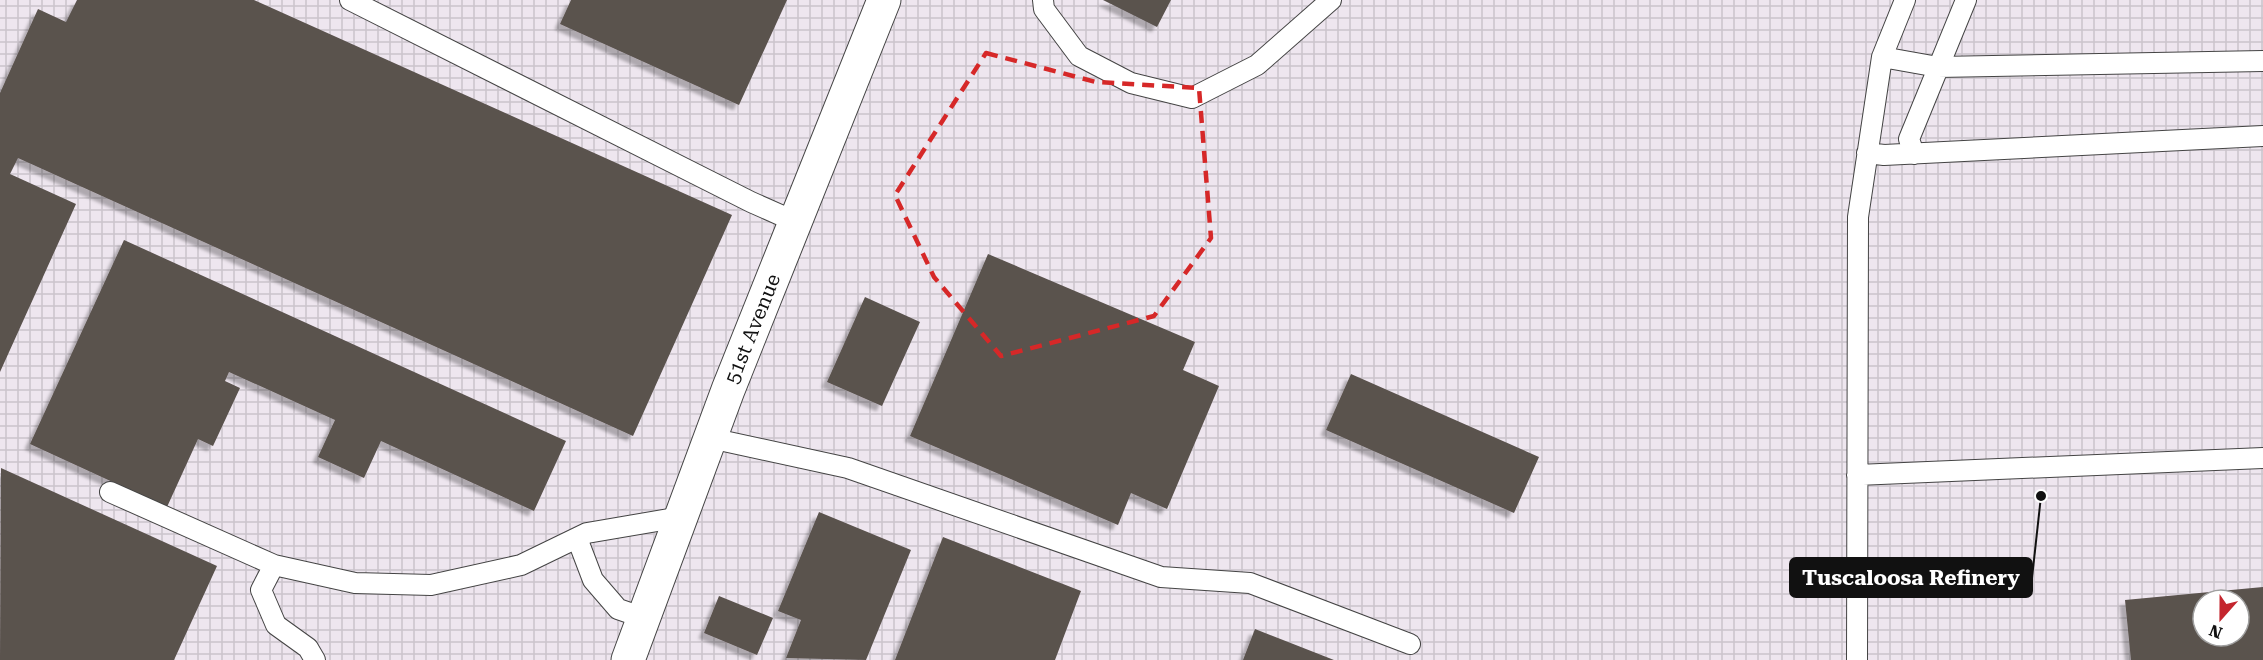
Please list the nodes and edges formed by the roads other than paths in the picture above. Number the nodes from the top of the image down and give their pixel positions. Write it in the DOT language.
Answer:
graph roads {
  1 [pos="350,0"];
  2 [pos="884,0"];
  3 [pos="1043,0"];
  4 [pos="1331,0"];
  5 [pos="1905,0"];
  6 [pos="1966,0"];
  7 [pos="1882,57"];
  8 [pos="2263,61"];
  9 [pos="1938,68"];
  10 [pos="2263,136"];
  11 [pos="1867,153"];
  12 [pos="1914,154"];
  13 [pos="796,222"];
  14 [pos="710,438"];
  15 [pos="2263,459"];
  16 [pos="1857,475"];
  17 [pos="110,492"];
  18 [pos="681,517"];
  19 [pos="577,538"];
  20 [pos="274,565"];
  21 [pos="644,618"];
  22 [pos="1410,644"];
  23 [pos="315,660"];
  24 [pos="628,660"];
  25 [pos="1857,660"];
  1 -- 13 [label="lane"];
  2 -- 13 [label="street, 51st Avenue"];
  3 -- 4 [label="lane"];
  5 -- 7 [label="lane"];
  6 -- 9 [label="lane"];
  7 -- 9 [label="lane"];
  7 -- 11 [label="lane"];
  8 -- 9 [label="lane"];
  9 -- 12 [label="lane"];
  10 -- 12 [label="lane"];
  11 -- 12 [label="lane"];
  11 -- 16 [label="lane"];
  13 -- 14 [label="street, 51st Avenue"];
  14 -- 18 [label="street, 51st Avenue"];
  14 -- 22 [label="lane"];
  15 -- 16 [label="lane"];
  16 -- 25 [label="lane"];
  17 -- 20 [label="lane"];
  18 -- 19 [label="lane"];
  18 -- 21 [label="street, 51st Avenue"];
  19 -- 20 [label="lane"];
  19 -- 21 [label="lane"];
  20 -- 23 [label="lane"];
  21 -- 24 [label="street, 51st Avenue"];
}
